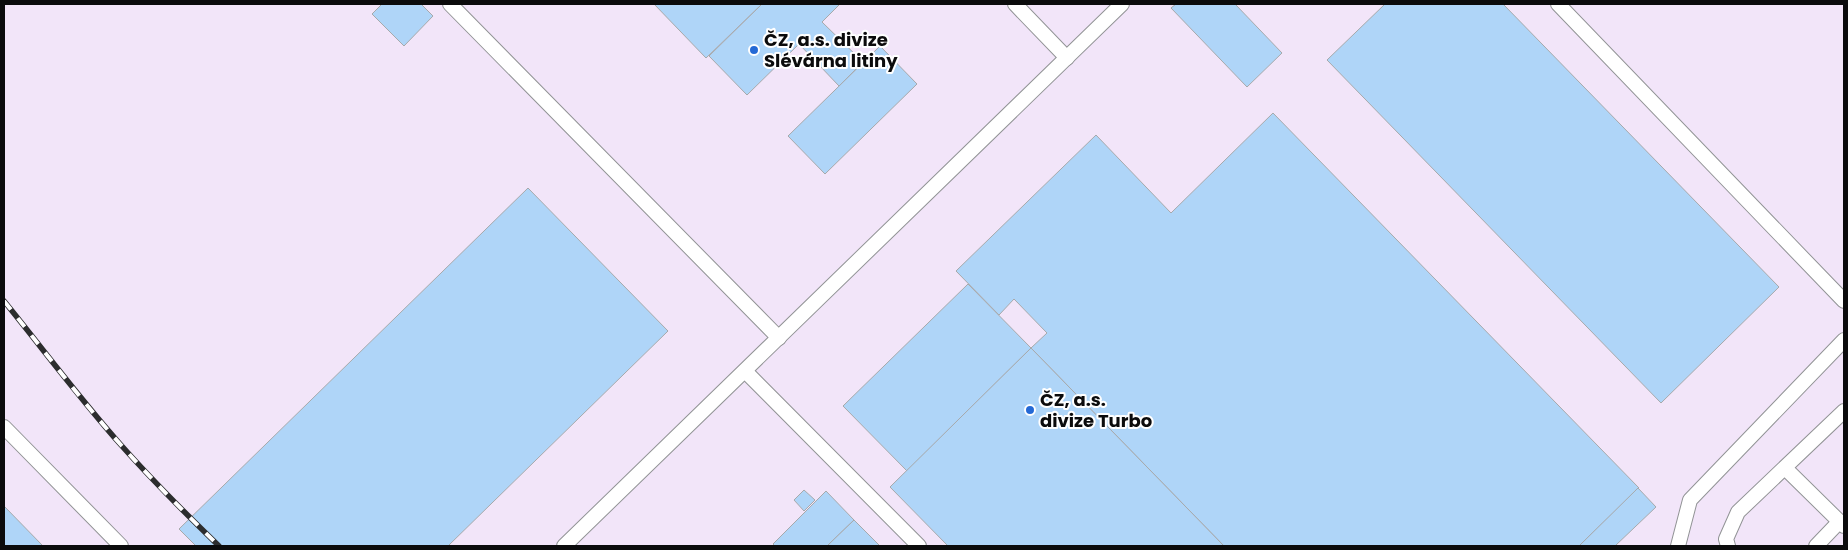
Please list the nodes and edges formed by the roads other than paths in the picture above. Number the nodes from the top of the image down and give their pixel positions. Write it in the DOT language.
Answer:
graph roads {
  1 [pos="450,4"];
  2 [pos="1015,4"];
  3 [pos="1122,4"];
  4 [pos="1558,4"];
  5 [pos="1067,58"];
  6 [pos="1844,301"];
  7 [pos="779,338"];
  8 [pos="1844,340"];
  9 [pos="745,371"];
  10 [pos="1844,411"];
  11 [pos="4,428"];
  12 [pos="1784,468"];
  13 [pos="1842,524"];
  14 [pos="121,546"];
  15 [pos="564,546"];
  16 [pos="919,546"];
  17 [pos="1678,546"];
  18 [pos="1728,546"];
  19 [pos="1816,546"];
  1 -- 7 [label="lane"];
  2 -- 5 [label="lane"];
  3 -- 5 [label="lane"];
  4 -- 6 [label="lane"];
  5 -- 7 [label="lane"];
  7 -- 9 [label="lane"];
  8 -- 17 [label="lane"];
  9 -- 15 [label="lane"];
  9 -- 16 [label="lane"];
  10 -- 12 [label="lane"];
  11 -- 14 [label="lane"];
  12 -- 13 [label="lane"];
  12 -- 18 [label="lane"];
  13 -- 19 [label="lane"];
}
